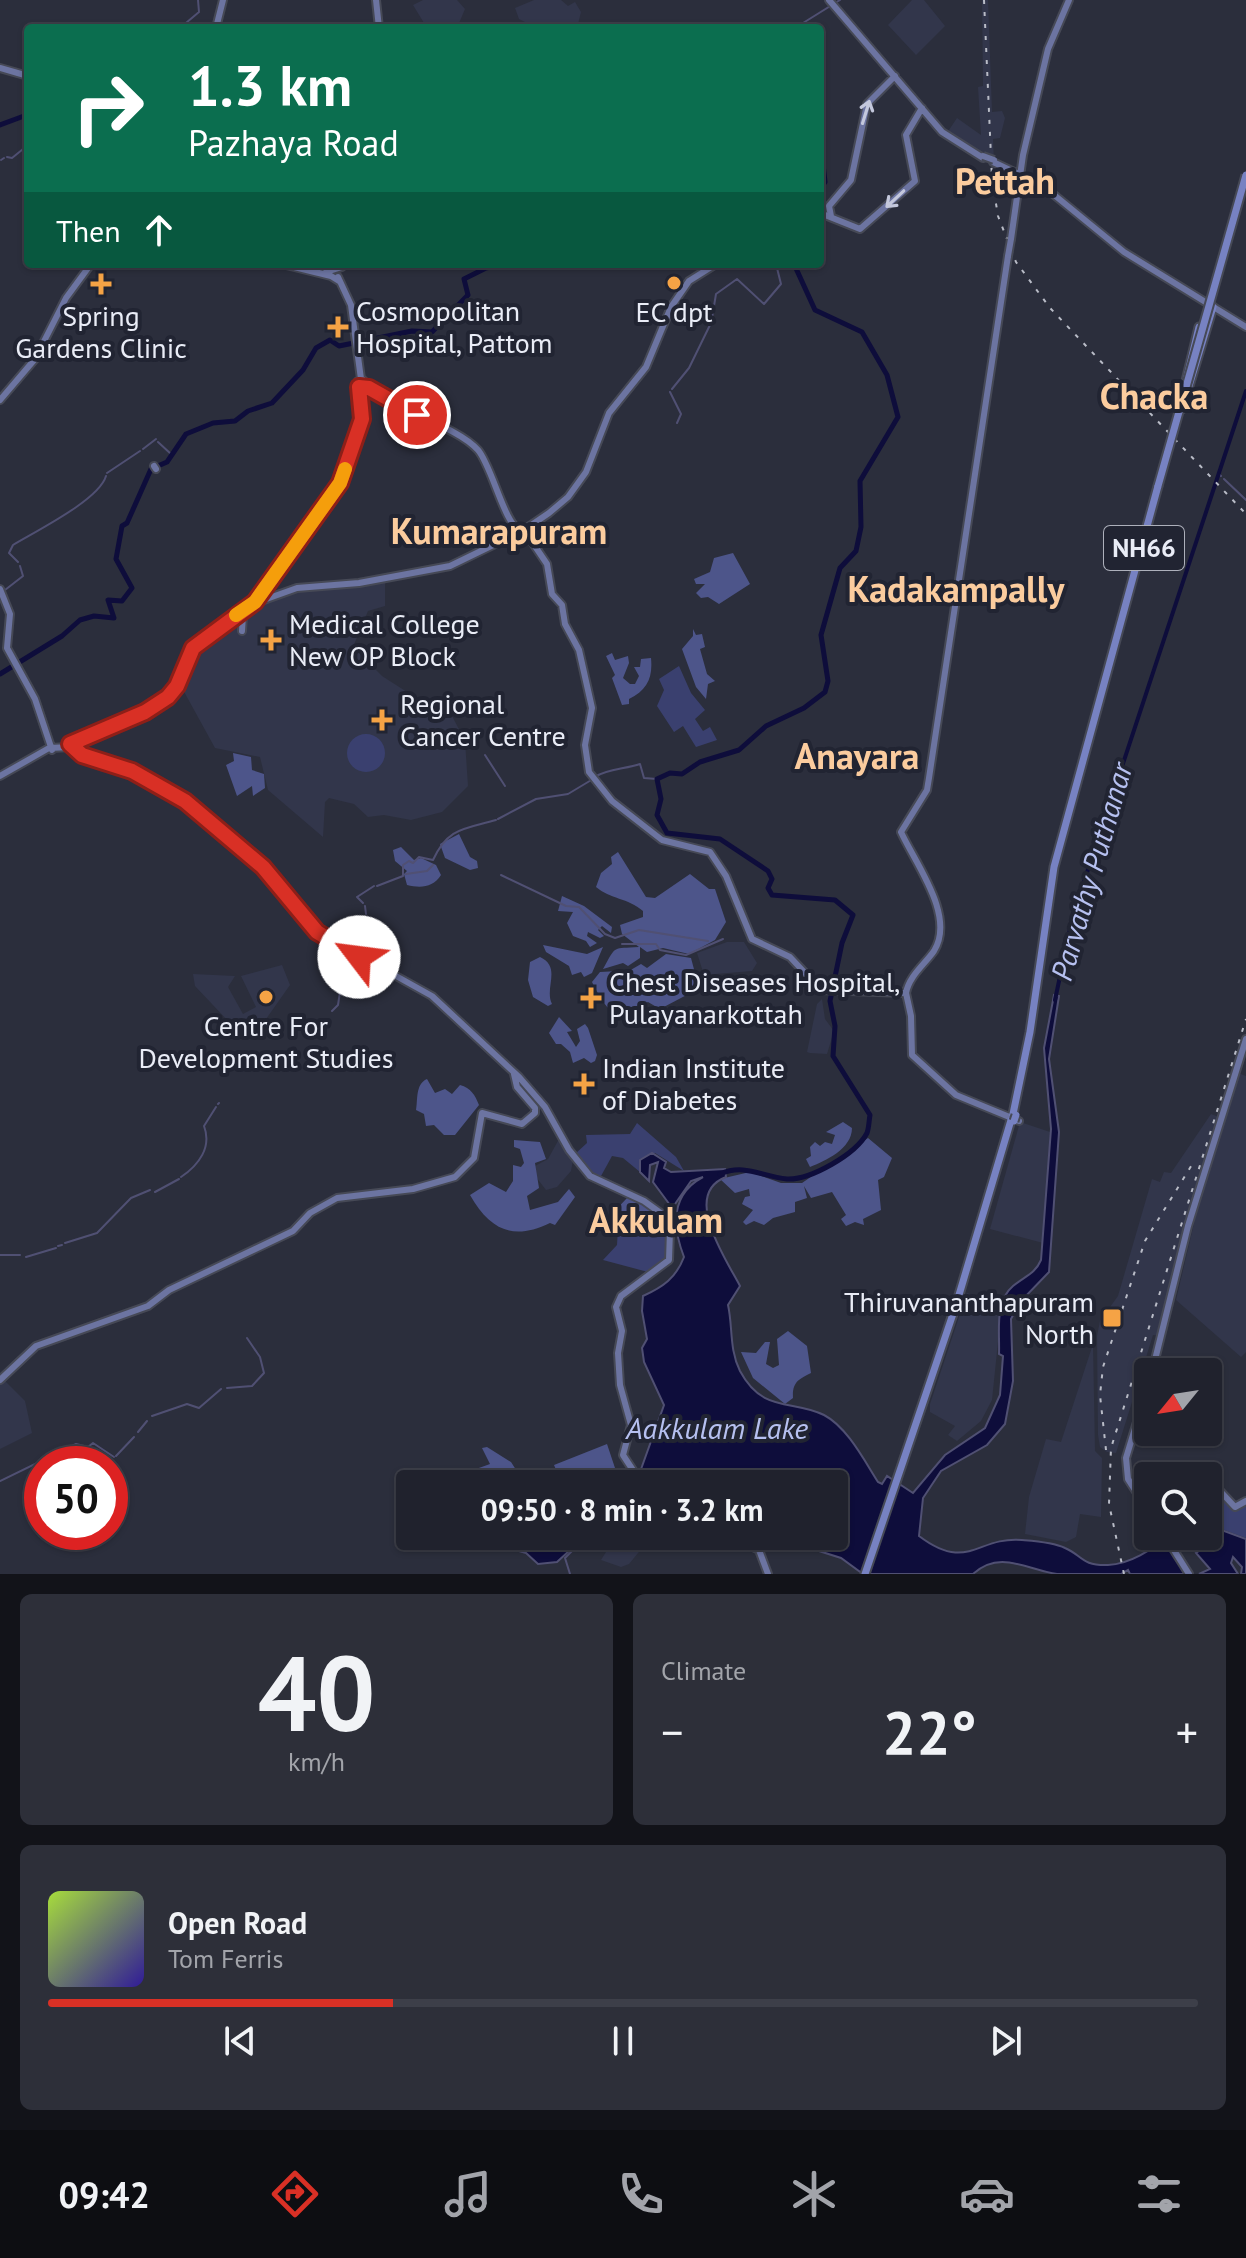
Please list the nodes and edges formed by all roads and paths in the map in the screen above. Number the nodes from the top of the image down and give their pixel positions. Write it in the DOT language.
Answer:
graph roads {
  1 [pos="224,0"];
  2 [pos="376,0"];
  3 [pos="1069,0"];
  4 [pos="832,2"];
  5 [pos="218,24"];
  6 [pos="379,24"];
  7 [pos="0,68"];
  8 [pos="24,75"];
  9 [pos="895,76"];
  10 [pos="922,108"];
  11 [pos="1019,173"];
  12 [pos="1246,175"];
  13 [pos="1246,184"];
  14 [pos="829,206"];
  15 [pos="824,209"];
  16 [pos="824,213"];
  17 [pos="831,216"];
  18 [pos="86,268"];
  19 [pos="297,268"];
  20 [pos="300,268"];
  21 [pos="336,268"];
  22 [pos="342,268"];
  23 [pos="710,268"];
  24 [pos="309,271"];
  25 [pos="326,272"];
  26 [pos="339,280"];
  27 [pos="1211,304"];
  28 [pos="1243,324"];
  29 [pos="1203,326"];
  30 [pos="356,345"];
  31 [pos="1185,385"];
  32 [pos="364,388"];
  33 [pos="0,398"];
  34 [pos="1182,409"];
  35 [pos="1159,486"];
  36 [pos="513,526"];
  37 [pos="524,530"];
  38 [pos="507,538"];
  39 [pos="0,589"];
  40 [pos="257,602"];
  41 [pos="241,614"];
  42 [pos="232,621"];
  43 [pos="70,747"];
  44 [pos="51,748"];
  45 [pos="0,777"];
  46 [pos="906,993"];
  47 [pos="1246,1039"];
  48 [pos="514,1071"];
  49 [pos="1015,1118"];
  50 [pos="964,1283"];
  51 [pos="1155,1358"];
  52 [pos="0,1380"];
  53 [pos="1134,1432"];
  54 [pos="633,1470"];
  55 [pos="901,1475"];
  56 [pos="1134,1488"];
  57 [pos="1222,1493"];
  58 [pos="1246,1501"];
  59 [pos="759,1550"];
  60 [pos="1174,1550"];
  61 [pos="768,1574"];
  62 [pos="867,1574"];
  63 [pos="1189,1574"];
  1 -- 5 [label="main road"];
  2 -- 6 [label="main road"];
  3 -- 11 [label="main road"];
  4 -- 9 [label="main road"];
  4 -- 10 [label="main road"];
  7 -- 8 [label="main road"];
  9 -- 10 [label="main road"];
  14 -- 9 [label="main road, one-way"];
  10 -- 11 [label="main road, bridge"];
  10 -- 17 [label="main road, one-way"];
  11 -- 27 [label="main road"];
  11 -- 46 [label="main road, bridge"];
  12 -- 27 [label="highway, NH66, bridge"];
  13 -- 27 [label="highway, NH66, bridge"];
  14 -- 15 [label="main road"];
  14 -- 17 [label="main road"];
  16 -- 17 [label="main road"];
  18 -- 33 [label="main road"];
  19 -- 24 [label="main road"];
  20 -- 24 [label="main road"];
  21 -- 25 [label="main road"];
  22 -- 26 [label="main road"];
  23 -- 37 [label="main road"];
  24 -- 25 [label="main road"];
  24 -- 26 [label="main road"];
  25 -- 26 [label="main road"];
  26 -- 30 [label="main road"];
  27 -- 28 [label="main road"];
  27 -- 29 [label="highway"];
  27 -- 31 [label="highway, NH66, bridge"];
  27 -- 34 [label="highway, NH66, bridge"];
  29 -- 31 [label="highway, bridge"];
  29 -- 34 [label="highway, bridge"];
  30 -- 32 [label="main road"];
  30 -- 32 [label="main road"];
  31 -- 35 [label="highway, NH66, bridge"];
  32 -- 36 [label="main road"];
  32 -- 40 [label="main road"];
  34 -- 35 [label="highway, NH66, bridge"];
  35 -- 49 [label="highway, NH66"];
  36 -- 37 [label="main road"];
  36 -- 38 [label="main road"];
  37 -- 38 [label="main road"];
  37 -- 46 [label="main road"];
  38 -- 40 [label="main road"];
  39 -- 44 [label="main road"];
  40 -- 41 [label="main road"];
  41 -- 42 [label="main road"];
  41 -- 42 [label="main road"];
  41 -- 43 [label="main road"];
  42 -- 43 [label="main road"];
  43 -- 44 [label="main road"];
  43 -- 48 [label="main road"];
  44 -- 45 [label="main road"];
  46 -- 49 [label="main road"];
  47 -- 51 [label="main road"];
  48 -- 52 [label="main road"];
  48 -- 54 [label="main road"];
  49 -- 50 [label="highway, NH66"];
  50 -- 55 [label="highway, NH66"];
  50 -- 55 [label="highway, NH66"];
  53 -- 56 [label="main road"];
  55 -- 62 [label="highway, NH66"];
  57 -- 58 [label="main road"];
  59 -- 61 [label="main road"];
  60 -- 63 [label="main road"];
}
